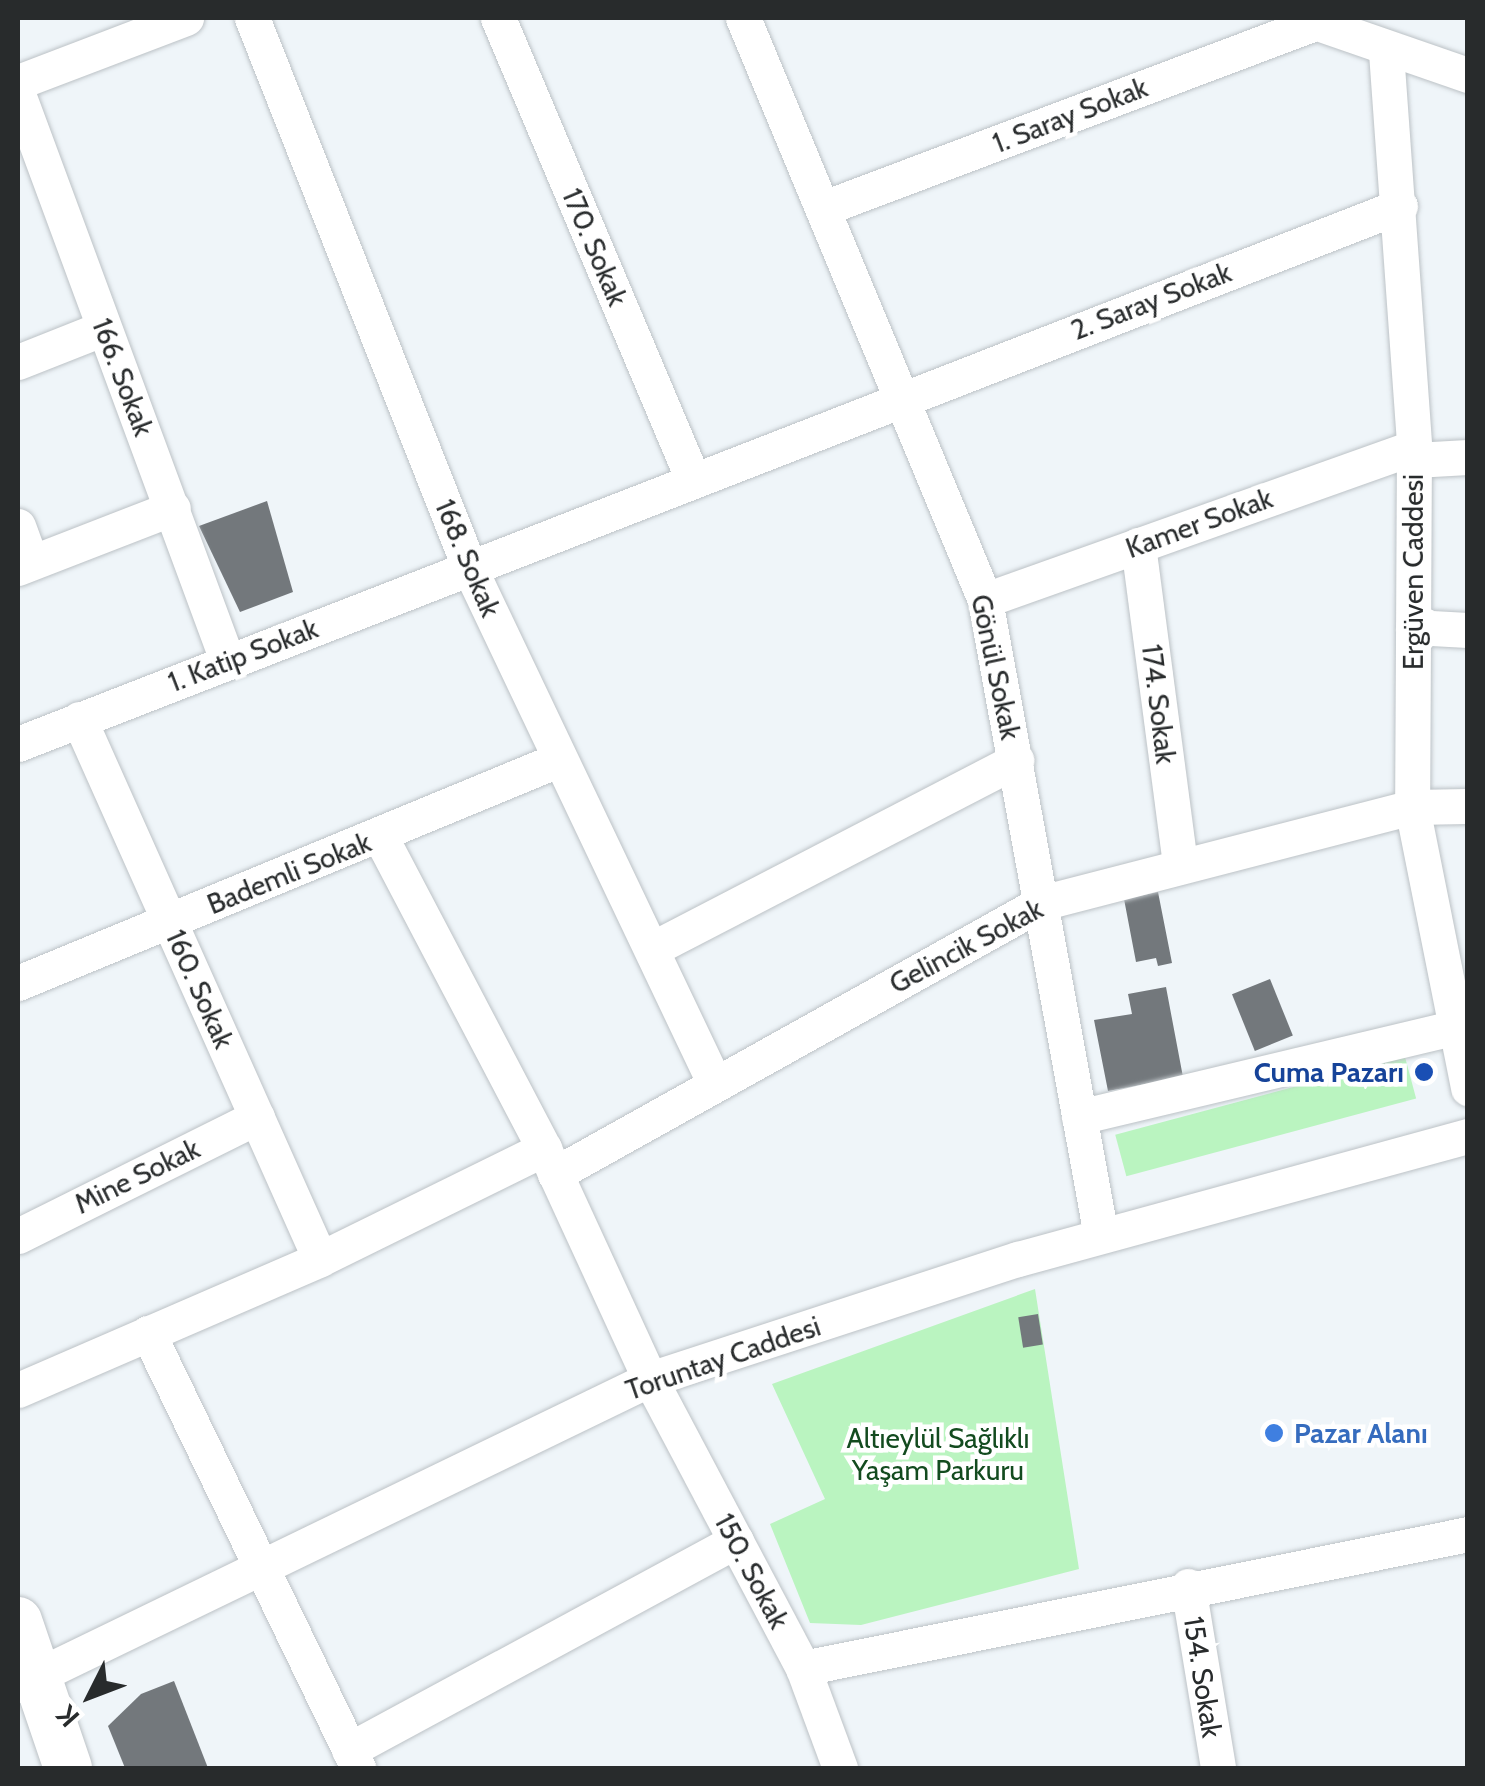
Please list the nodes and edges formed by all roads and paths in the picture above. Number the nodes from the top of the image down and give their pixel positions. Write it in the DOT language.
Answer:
graph roads {
  1 [pos="186,18"];
  2 [pos="252,18"];
  3 [pos="498,18"];
  4 [pos="743,18"];
  5 [pos="1309,20"];
  6 [pos="1386,52"];
  7 [pos="1468,75"];
  8 [pos="18,82"];
  9 [pos="18,94"];
  10 [pos="1400,206"];
  11 [pos="824,208"];
  12 [pos="104,328"];
  13 [pos="18,362"];
  14 [pos="902,396"];
  15 [pos="1414,453"];
  16 [pos="1468,457"];
  17 [pos="691,476"];
  18 [pos="173,508"];
  19 [pos="18,526"];
  20 [pos="1138,545"];
  21 [pos="24,565"];
  22 [pos="470,569"];
  23 [pos="985,600"];
  24 [pos="1413,627"];
  25 [pos="1468,630"];
  26 [pos="227,660"];
  27 [pos="79,719"];
  28 [pos="18,744"];
  29 [pos="560,760"];
  30 [pos="1016,760"];
  31 [pos="1468,806"];
  32 [pos="1412,808"];
  33 [pos="380,836"];
  34 [pos="1180,863"];
  35 [pos="1040,903"];
  36 [pos="170,922"];
  37 [pos="656,947"];
  38 [pos="18,983"];
  39 [pos="1456,1027"];
  40 [pos="715,1084"];
  41 [pos="1468,1088"];
  42 [pos="257,1117"];
  43 [pos="1079,1117"];
  44 [pos="1468,1136"];
  45 [pos="550,1161"];
  46 [pos="18,1236"];
  47 [pos="1101,1236"];
  48 [pos="320,1259"];
  49 [pos="148,1333"];
  50 [pos="650,1379"];
  51 [pos="18,1390"];
  52 [pos="1468,1534"];
  53 [pos="736,1541"];
  54 [pos="256,1568"];
  55 [pos="1188,1586"];
  56 [pos="18,1621"];
  57 [pos="804,1668"];
  58 [pos="28,1681"];
  59 [pos="353,1759"];
  60 [pos="68,1768"];
  61 [pos="840,1768"];
  62 [pos="1218,1768"];
  1 -- 8 [label="street"];
  2 -- 22 [label="street, 168. Sokak"];
  3 -- 17 [label="street, 170. Sokak"];
  4 -- 11 [label="street, Gönül Sokak"];
  5 -- 6 [label="street"];
  5 -- 11 [label="street, 1. Saray Sokak"];
  6 -- 7 [label="street"];
  6 -- 10 [label="street, Ergüven Caddesi"];
  9 -- 12 [label="street, 166. Sokak"];
  10 -- 14 [label="street, 2. Saray Sokak"];
  10 -- 15 [label="street, Ergüven Caddesi"];
  11 -- 14 [label="street, Gönül Sokak"];
  12 -- 13 [label="street"];
  12 -- 18 [label="street, 166. Sokak"];
  14 -- 17 [label="street, 2. Saray Sokak"];
  14 -- 23 [label="street, Gönül Sokak"];
  15 -- 16 [label="street, Kamer Sokak"];
  15 -- 20 [label="street, Kamer Sokak"];
  15 -- 24 [label="street, Ergüven Caddesi"];
  17 -- 22 [label="street, 1. Katip Sokak"];
  18 -- 21 [label="street"];
  18 -- 26 [label="street, 166. Sokak"];
  19 -- 21 [label="street"];
  20 -- 23 [label="street, Kamer Sokak"];
  20 -- 34 [label="street, 174. Sokak"];
  22 -- 26 [label="street, 1. Katip Sokak"];
  22 -- 29 [label="street, 168. Sokak"];
  23 -- 30 [label="street, Gönül Sokak"];
  24 -- 25 [label="street"];
  24 -- 32 [label="street, Ergüven Caddesi"];
  26 -- 27 [label="street, 1. Katip Sokak"];
  27 -- 28 [label="street, 1. Katip Sokak"];
  27 -- 36 [label="street, 160. Sokak"];
  29 -- 33 [label="street, Bademli Sokak"];
  29 -- 37 [label="street, 168. Sokak"];
  30 -- 35 [label="street, Gönül Sokak"];
  30 -- 37 [label="street"];
  31 -- 32 [label="street, Gelincik Sokak"];
  32 -- 34 [label="street, Gelincik Sokak"];
  32 -- 39 [label="street, Ergüven Caddesi"];
  33 -- 36 [label="street, Bademli Sokak"];
  33 -- 45 [label="street, 150. Sokak"];
  34 -- 35 [label="street, Gelincik Sokak"];
  35 -- 40 [label="street, Gelincik Sokak"];
  35 -- 43 [label="street, Gönül Sokak"];
  36 -- 38 [label="street, Bademli Sokak"];
  36 -- 42 [label="street, 160. Sokak"];
  37 -- 40 [label="street, 168. Sokak"];
  39 -- 41 [label="street, Ergüven Caddesi"];
  39 -- 43 [label="street"];
  40 -- 45 [label="street, Gelincik Sokak"];
  42 -- 46 [label="street, Mine Sokak"];
  42 -- 48 [label="street, 160. Sokak"];
  43 -- 47 [label="street, Gönül Sokak"];
  44 -- 47 [label="street, Toruntay Caddesi"];
  45 -- 48 [label="street, Gelincik Sokak"];
  45 -- 50 [label="street, 150. Sokak"];
  47 -- 50 [label="street, Toruntay Caddesi"];
  48 -- 49 [label="street, Gelincik Sokak"];
  49 -- 51 [label="street, Gelincik Sokak"];
  49 -- 54 [label="street"];
  50 -- 53 [label="street, 150. Sokak"];
  50 -- 54 [label="street, Toruntay Caddesi"];
  52 -- 55 [label="street"];
  53 -- 57 [label="street, 150. Sokak"];
  53 -- 59 [label="street"];
  54 -- 58 [label="street, Toruntay Caddesi"];
  54 -- 59 [label="street"];
  55 -- 57 [label="street"];
  55 -- 62 [label="street, 154. Sokak"];
  56 -- 58 [label="main road"];
  57 -- 61 [label="street, 150. Sokak"];
  58 -- 60 [label="main road"];
}
